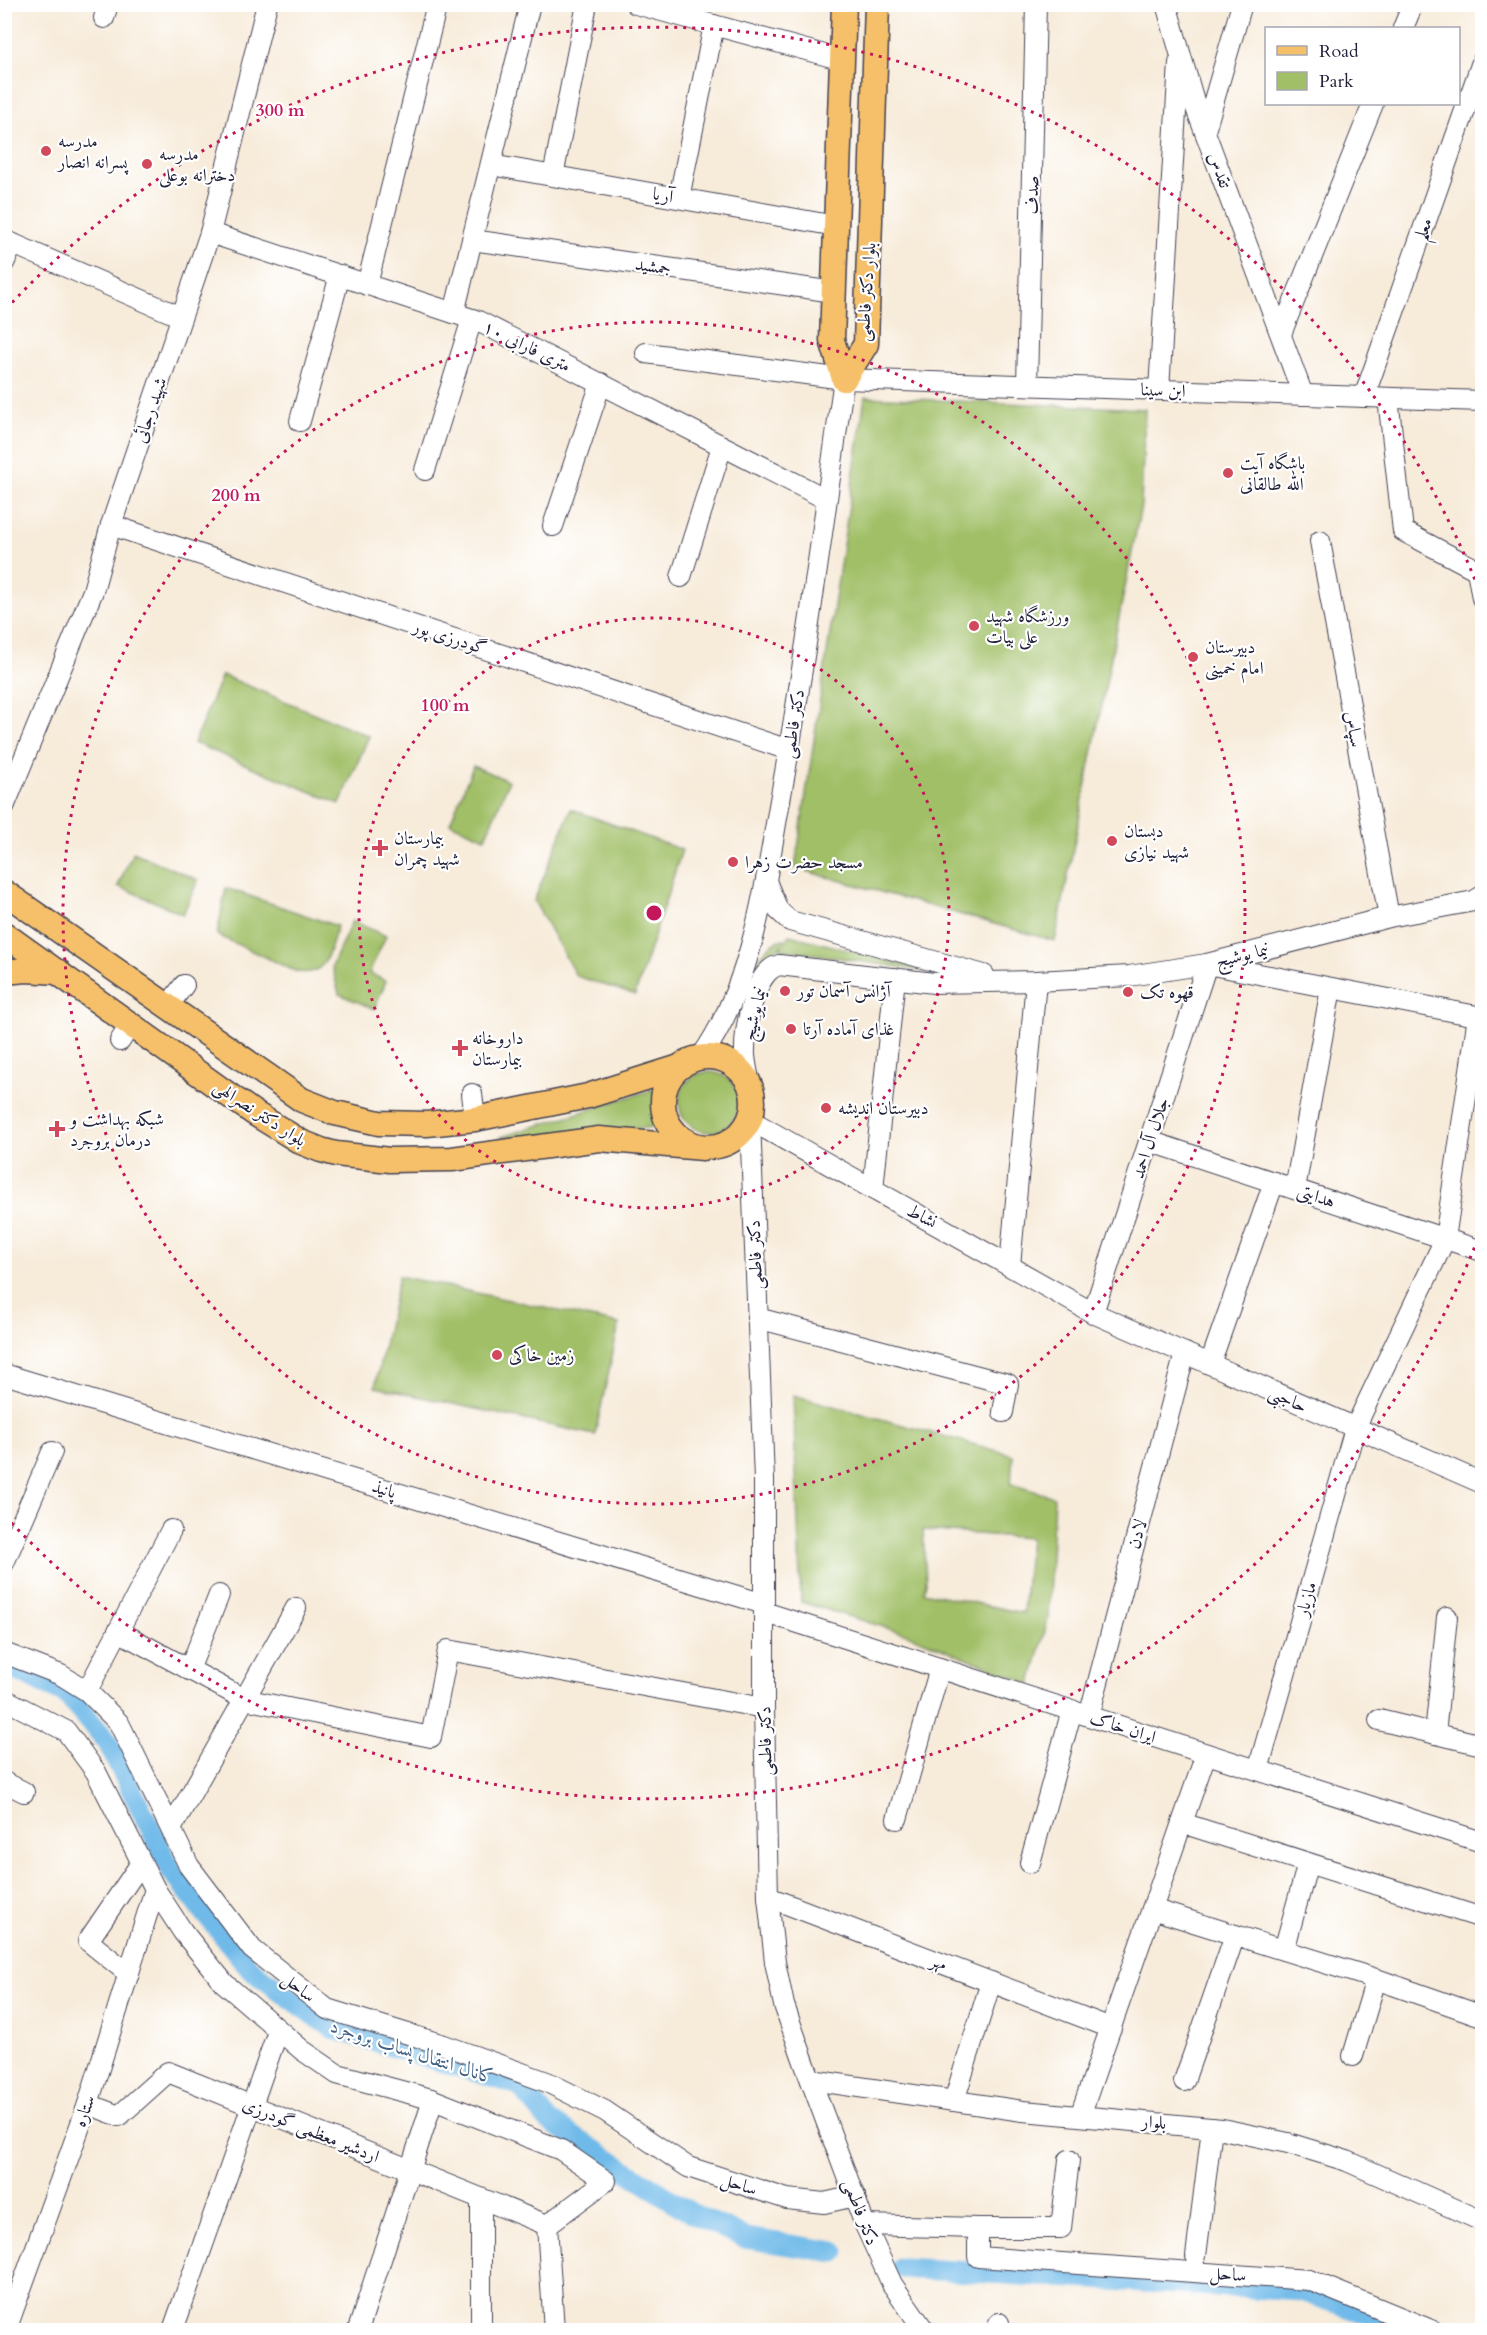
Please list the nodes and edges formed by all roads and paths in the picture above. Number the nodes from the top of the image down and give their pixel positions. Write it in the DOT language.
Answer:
graph roads {
  1 [pos="267,4"];
  2 [pos="437,4"];
  3 [pos="530,4"];
  4 [pos="587,4"];
  5 [pos="636,4"];
  6 [pos="844,4"];
  7 [pos="877,4"];
  8 [pos="1036,4"];
  9 [pos="1166,4"];
  10 [pos="1242,4"];
  11 [pos="1413,4"];
  12 [pos="714,25"];
  13 [pos="1403,27"];
  14 [pos="1180,48"];
  15 [pos="843,60"];
  16 [pos="1482,62"];
  17 [pos="1373,105"];
  18 [pos="1205,131"];
  19 [pos="491,165"];
  20 [pos="553,176"];
  21 [pos="679,198"];
  22 [pos="836,226"];
  23 [pos="210,232"];
  24 [pos="472,240"];
  25 [pos="9,242"];
  26 [pos="4,263"];
  27 [pos="340,275"];
  28 [pos="368,285"];
  29 [pos="834,292"];
  30 [pos="463,316"];
  31 [pos="181,317"];
  32 [pos="1281,334"];
  33 [pos="646,354"];
  34 [pos="844,379"];
  35 [pos="601,383"];
  36 [pos="1027,385"];
  37 [pos="1159,390"];
  38 [pos="1303,395"];
  39 [pos="1364,397"];
  40 [pos="1388,398"];
  41 [pos="1482,401"];
  42 [pos="300,421"];
  43 [pos="722,446"];
  44 [pos="426,470"];
  45 [pos="826,499"];
  46 [pos="111,525"];
  47 [pos="553,526"];
  48 [pos="1320,541"];
  49 [pos="681,577"];
  50 [pos="1482,598"];
  51 [pos="789,750"];
  52 [pos="4,807"];
  53 [pos="766,881"];
  54 [pos="4,892"];
  55 [pos="1480,900"];
  56 [pos="1389,916"];
  57 [pos="4,934"];
  58 [pos="1207,964"];
  59 [pos="4,972"];
  60 [pos="59,972"];
  61 [pos="895,978"];
  62 [pos="1036,981"];
  63 [pos="1006,982"];
  64 [pos="184,985"];
  65 [pos="1331,988"];
  66 [pos="168,1006"];
  67 [pos="1480,1017"];
  68 [pos="690,1062"];
  69 [pos="750,1084"];
  70 [pos="472,1094"];
  71 [pos="475,1119"];
  72 [pos="750,1120"];
  73 [pos="1149,1141"];
  74 [pos="703,1148"];
  75 [pos="478,1156"];
  76 [pos="1274,1182"];
  77 [pos="873,1189"];
  78 [pos="1295,1189"];
  79 [pos="1445,1239"];
  80 [pos="1482,1251"];
  81 [pos="1010,1266"];
  82 [pos="1093,1313"];
  83 [pos="757,1318"];
  84 [pos="1185,1353"];
  85 [pos="1210,1364"];
  86 [pos="4,1374"];
  87 [pos="1003,1412"];
  88 [pos="1355,1428"];
  89 [pos="52,1452"];
  90 [pos="1482,1483"];
  91 [pos="171,1530"];
  92 [pos="4,1563"];
  93 [pos="219,1595"];
  94 [pos="296,1608"];
  95 [pos="764,1608"];
  96 [pos="1447,1617"];
  97 [pos="118,1631"];
  98 [pos="4,1653"];
  99 [pos="940,1668"];
  100 [pos="189,1670"];
  101 [pos="87,1691"];
  102 [pos="4,1699"];
  103 [pos="244,1699"];
  104 [pos="764,1708"];
  105 [pos="1080,1713"];
  106 [pos="1379,1720"];
  107 [pos="1435,1734"];
  108 [pos="1482,1745"];
  109 [pos="1206,1754"];
  110 [pos="1258,1770"];
  111 [pos="4,1782"];
  112 [pos="24,1792"];
  113 [pos="897,1819"];
  114 [pos="1182,1823"];
  115 [pos="171,1829"];
  116 [pos="1482,1842"];
  117 [pos="141,1863"];
  118 [pos="1030,1863"];
  119 [pos="1308,1863"];
  120 [pos="155,1889"];
  121 [pos="768,1897"];
  122 [pos="1152,1909"];
  123 [pos="1482,1918"];
  124 [pos="1235,1935"];
  125 [pos="1284,1950"];
  126 [pos="129,1974"];
  127 [pos="1376,1979"];
  128 [pos="991,1982"];
  129 [pos="1482,2016"];
  130 [pos="1111,2028"];
  131 [pos="278,2031"];
  132 [pos="1353,2056"];
  133 [pos="811,2080"];
  134 [pos="1184,2081"];
  135 [pos="433,2100"];
  136 [pos="954,2101"];
  137 [pos="87,2103"];
  138 [pos="252,2106"];
  139 [pos="1080,2116"];
  140 [pos="1212,2128"];
  141 [pos="1069,2160"];
  142 [pos="410,2170"];
  143 [pos="855,2196"];
  144 [pos="481,2199"];
  145 [pos="1482,2222"];
  146 [pos="547,2225"];
  147 [pos="865,2225"];
  148 [pos="978,2228"];
  149 [pos="1196,2256"];
  150 [pos="6,2331"];
  151 [pos="173,2331"];
  152 [pos="358,2331"];
  153 [pos="481,2331"];
  154 [pos="554,2331"];
  155 [pos="924,2331"];
  156 [pos="1431,2331"];
  1 -- 23 [label="street, شهید رجائی"];
  2 -- 28 [label="street"];
  3 -- 19 [label="street"];
  4 -- 20 [label="street"];
  5 -- 12 [label="street"];
  6 -- 15 [label="main road, بلوار دکتر فاطمی"];
  7 -- 34 [label="main road, بلوار دکتر فاطمی"];
  8 -- 36 [label="street, صدف"];
  9 -- 14 [label="street, تقدس"];
  10 -- 18 [label="street"];
  11 -- 13 [label="street"];
  12 -- 15 [label="street"];
  12 -- 21 [label="street"];
  14 -- 18 [label="street, تقدس"];
  14 -- 37 [label="street"];
  15 -- 22 [label="main road, بلوار دکتر فاطمی"];
  16 -- 39 [label="street, معلم"];
  17 -- 32 [label="street"];
  18 -- 32 [label="street, تقدس"];
  19 -- 20 [label="street, آریا"];
  19 -- 24 [label="street"];
  20 -- 21 [label="street, آریا"];
  21 -- 22 [label="street, آریا"];
  22 -- 29 [label="main road, بلوار دکتر فاطمی"];
  23 -- 27 [label="street, ۱۰ متری فارابی"];
  23 -- 31 [label="street, شهید رجائی"];
  24 -- 29 [label="street, جمشید"];
  24 -- 30 [label="street"];
  25 -- 26 [label="street"];
  25 -- 31 [label="street"];
  27 -- 28 [label="street, ۱۰ متری فارابی"];
  27 -- 42 [label="street"];
  28 -- 30 [label="street, ۱۰ متری فارابی"];
  29 -- 34 [label="main road, بلوار دکتر فاطمی"];
  30 -- 35 [label="street, ۱۰ متری فارابی"];
  30 -- 44 [label="street"];
  31 -- 46 [label="street, شهید رجائی"];
  32 -- 38 [label="street, تقدس"];
  33 -- 34 [label="street, ابن سینا"];
  34 -- 36 [label="street, ابن سینا"];
  34 -- 45 [label="street, دکتر فاطمی"];
  35 -- 43 [label="street, ۱۰ متری فارابی"];
  35 -- 47 [label="street"];
  36 -- 37 [label="street, ابن سینا"];
  37 -- 38 [label="street, ابن سینا"];
  38 -- 39 [label="street, ابن سینا"];
  39 -- 40 [label="street, ابن سینا"];
  40 -- 41 [label="street, ابن سینا"];
  40 -- 50 [label="street"];
  43 -- 45 [label="street, ۱۰ متری فارابی"];
  43 -- 49 [label="street"];
  45 -- 51 [label="street, دکتر فاطمی"];
  46 -- 51 [label="street, گودرزی پور"];
  46 -- 52 [label="street, شهید رجائی"];
  48 -- 56 [label="street, سپاس"];
  51 -- 53 [label="street, دکتر فاطمی"];
  53 -- 63 [label="street, نیما یوشیج"];
  53 -- 68 [label="street, دکتر فاطمی"];
  54 -- 66 [label="main road, بلوار دکتر نصرالهی"];
  55 -- 56 [label="street, نیما یوشیج"];
  56 -- 58 [label="street, نیما یوشیج"];
  57 -- 60 [label="main road, بلوار دکتر نصرالهی"];
  58 -- 62 [label="street, نیما یوشیج"];
  58 -- 65 [label="street"];
  58 -- 73 [label="street, جلال آل احمد"];
  59 -- 60 [label="main road"];
  60 -- 75 [label="main road, بلوار دکتر نصرالهی"];
  61 -- 63 [label="street, نیما یوشیج"];
  61 -- 69 [label="street, نیما یوشیج"];
  61 -- 77 [label="street"];
  62 -- 63 [label="street, نیما یوشیج"];
  62 -- 81 [label="street"];
  64 -- 66 [label="street"];
  65 -- 67 [label="street"];
  65 -- 78 [label="street"];
  66 -- 71 [label="main road, بلوار دکتر نصرالهی"];
  67 -- 79 [label="street, مازیار"];
  68 -- 69 [label="main road"];
  68 -- 71 [label="main road, بلوار دکتر نصرالهی"];
  68 -- 74 [label="main road"];
  69 -- 72 [label="main road"];
  70 -- 71 [label="street"];
  71 -- 75 [label="main road"];
  72 -- 74 [label="main road"];
  72 -- 77 [label="street, نشاط"];
  72 -- 83 [label="street, دکتر فاطمی"];
  73 -- 76 [label="street, هدایتی"];
  73 -- 82 [label="street, جلال آل احمد"];
  74 -- 75 [label="main road, بلوار دکتر نصرالهی"];
  76 -- 78 [label="street, هدایتی"];
  76 -- 85 [label="street"];
  77 -- 81 [label="street, نشاط"];
  78 -- 79 [label="street, هدایتی"];
  79 -- 80 [label="street, هدایتی"];
  79 -- 88 [label="street, مازیار"];
  81 -- 82 [label="street, نشاط"];
  82 -- 84 [label="street, حاجبی"];
  83 -- 87 [label="street"];
  83 -- 95 [label="street, دکتر فاطمی"];
  84 -- 85 [label="street, حاجبی"];
  84 -- 105 [label="street, لادن"];
  85 -- 88 [label="street, حاجبی"];
  86 -- 95 [label="street, پانیذ"];
  88 -- 90 [label="street, حاجبی"];
  88 -- 110 [label="street, مازیار"];
  89 -- 92 [label="street"];
  91 -- 97 [label="street"];
  93 -- 100 [label="street"];
  94 -- 103 [label="street"];
  95 -- 99 [label="street, ایران خاک"];
  95 -- 104 [label="street, دکتر فاطمی"];
  96 -- 107 [label="street"];
  97 -- 100 [label="street"];
  97 -- 101 [label="street"];
  98 -- 101 [label="street, ساحل"];
  99 -- 105 [label="street, ایران خاک"];
  99 -- 113 [label="street"];
  100 -- 103 [label="street"];
  101 -- 115 [label="street, ساحل"];
  102 -- 117 [label="street"];
  103 -- 104 [label="street"];
  103 -- 115 [label="street"];
  104 -- 121 [label="street, دکتر فاطمی"];
  105 -- 109 [label="street, ایران خاک"];
  105 -- 118 [label="street, لادن"];
  106 -- 107 [label="street"];
  107 -- 108 [label="street"];
  109 -- 110 [label="street, ایران خاک"];
  109 -- 114 [label="street"];
  110 -- 116 [label="street, ایران خاک"];
  111 -- 112 [label="street"];
  114 -- 119 [label="street"];
  114 -- 122 [label="street"];
  115 -- 143 [label="street, ساحل"];
  117 -- 120 [label="street"];
  117 -- 126 [label="street"];
  119 -- 123 [label="street"];
  119 -- 125 [label="street"];
  120 -- 126 [label="street, ستاره"];
  120 -- 131 [label="street"];
  121 -- 128 [label="street, مهر"];
  121 -- 133 [label="street, دکتر فاطمی"];
  122 -- 124 [label="street"];
  122 -- 130 [label="street"];
  124 -- 125 [label="street"];
  124 -- 134 [label="street"];
  125 -- 127 [label="street"];
  126 -- 137 [label="street, ستاره"];
  127 -- 129 [label="street"];
  127 -- 132 [label="street"];
  128 -- 130 [label="street, مهر"];
  128 -- 136 [label="street"];
  130 -- 139 [label="street"];
  131 -- 135 [label="street"];
  131 -- 138 [label="street"];
  133 -- 136 [label="street, بلوار"];
  133 -- 143 [label="street, دکتر فاطمی"];
  135 -- 142 [label="street"];
  135 -- 146 [label="street"];
  136 -- 139 [label="street, بلوار"];
  137 -- 138 [label="street, اردشیر معظمی گودرزی"];
  137 -- 150 [label="street, ستاره"];
  138 -- 142 [label="street, اردشیر معظمی گودرزی"];
  138 -- 151 [label="street"];
  139 -- 140 [label="street, بلوار"];
  140 -- 145 [label="street, بلوار"];
  140 -- 149 [label="street"];
  141 -- 148 [label="street"];
  142 -- 144 [label="street, اردشیر معظمی گودرزی"];
  142 -- 152 [label="street"];
  143 -- 147 [label="street, دکتر فاطمی"];
  144 -- 146 [label="street, اردشیر معظمی گودرزی"];
  144 -- 153 [label="street"];
  146 -- 154 [label="street"];
  147 -- 148 [label="street"];
  147 -- 155 [label="street, دکتر فاطمی"];
  148 -- 156 [label="street, ساحل"];
}
